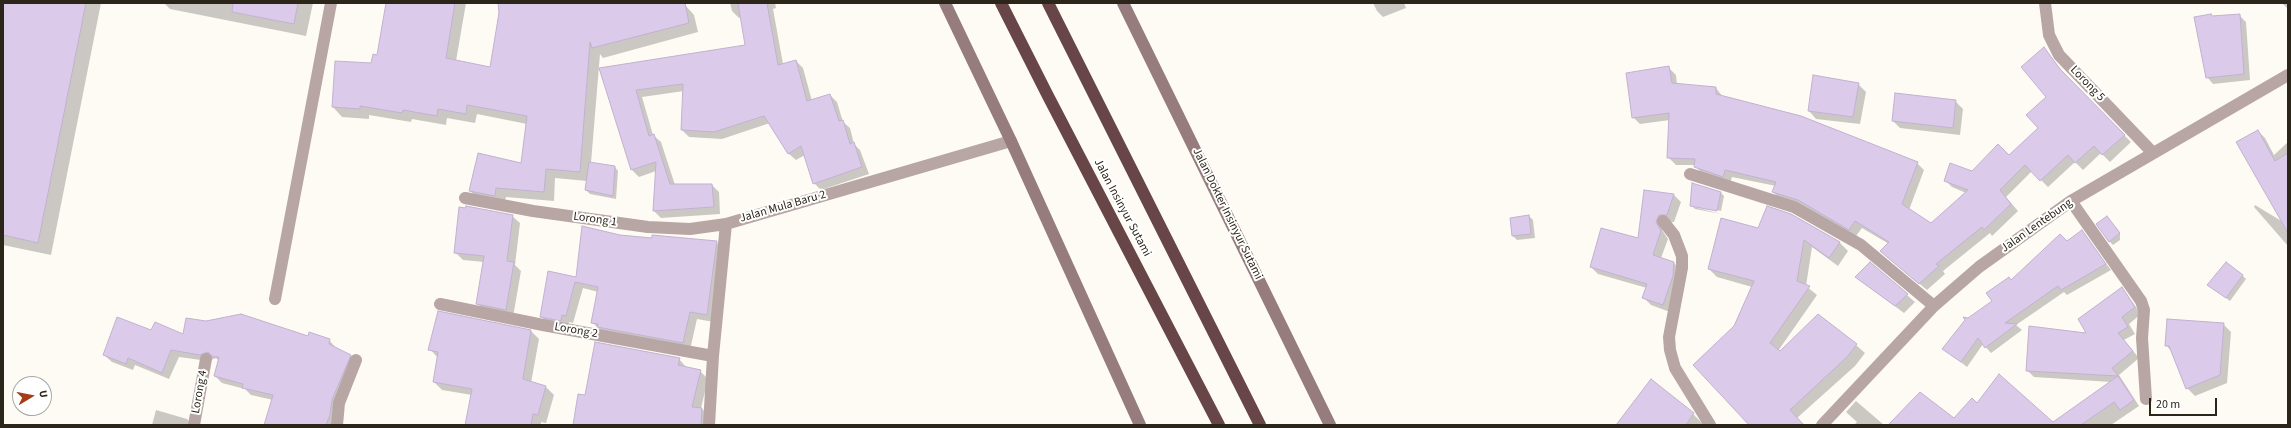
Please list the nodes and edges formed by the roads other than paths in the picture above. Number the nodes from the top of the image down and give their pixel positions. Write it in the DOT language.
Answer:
graph roads {
  1 [pos="331,3"];
  2 [pos="945,3"];
  3 [pos="1001,3"];
  4 [pos="1048,3"];
  5 [pos="1123,3"];
  6 [pos="2045,3"];
  7 [pos="2288,75"];
  8 [pos="1011,141"];
  9 [pos="2153,153"];
  10 [pos="1690,174"];
  11 [pos="465,198"];
  12 [pos="2071,201"];
  13 [pos="1663,221"];
  14 [pos="726,224"];
  15 [pos="275,299"];
  16 [pos="440,304"];
  17 [pos="1934,306"];
  18 [pos="713,356"];
  19 [pos="206,359"];
  20 [pos="356,360"];
  21 [pos="2146,399"];
  22 [pos="194,425"];
  23 [pos="337,425"];
  24 [pos="709,425"];
  25 [pos="1140,425"];
  26 [pos="1219,425"];
  27 [pos="1260,425"];
  28 [pos="1330,425"];
  29 [pos="1710,425"];
  30 [pos="1822,425"];
  1 -- 15 [label="street"];
  2 -- 8 [label="street"];
  3 -- 26 [label="highway, Jalan Insinyur Sutami"];
  4 -- 27 [label="highway, Jalan Insinyur Sutami"];
  5 -- 28 [label="street, Jalan Dokter Insinyur Sutami"];
  6 -- 9 [label="street, Lorong 5"];
  7 -- 9 [label="street, Jalan Lentebung"];
  8 -- 14 [label="street, Jalan Mula Baru 2"];
  8 -- 25 [label="street"];
  9 -- 12 [label="street, Jalan Lentebung"];
  10 -- 17 [label="street"];
  11 -- 14 [label="street, Lorong 1"];
  12 -- 17 [label="street, Jalan Lentebung"];
  12 -- 21 [label="street"];
  13 -- 29 [label="street"];
  14 -- 18 [label="street, Jalan Mula Baru 2"];
  16 -- 18 [label="street, Lorong 2"];
  17 -- 30 [label="street, Jalan Lentebung"];
  18 -- 24 [label="street, Jalan Mula Baru 2"];
  19 -- 22 [label="street, Lorong 4"];
  20 -- 23 [label="street"];
}
